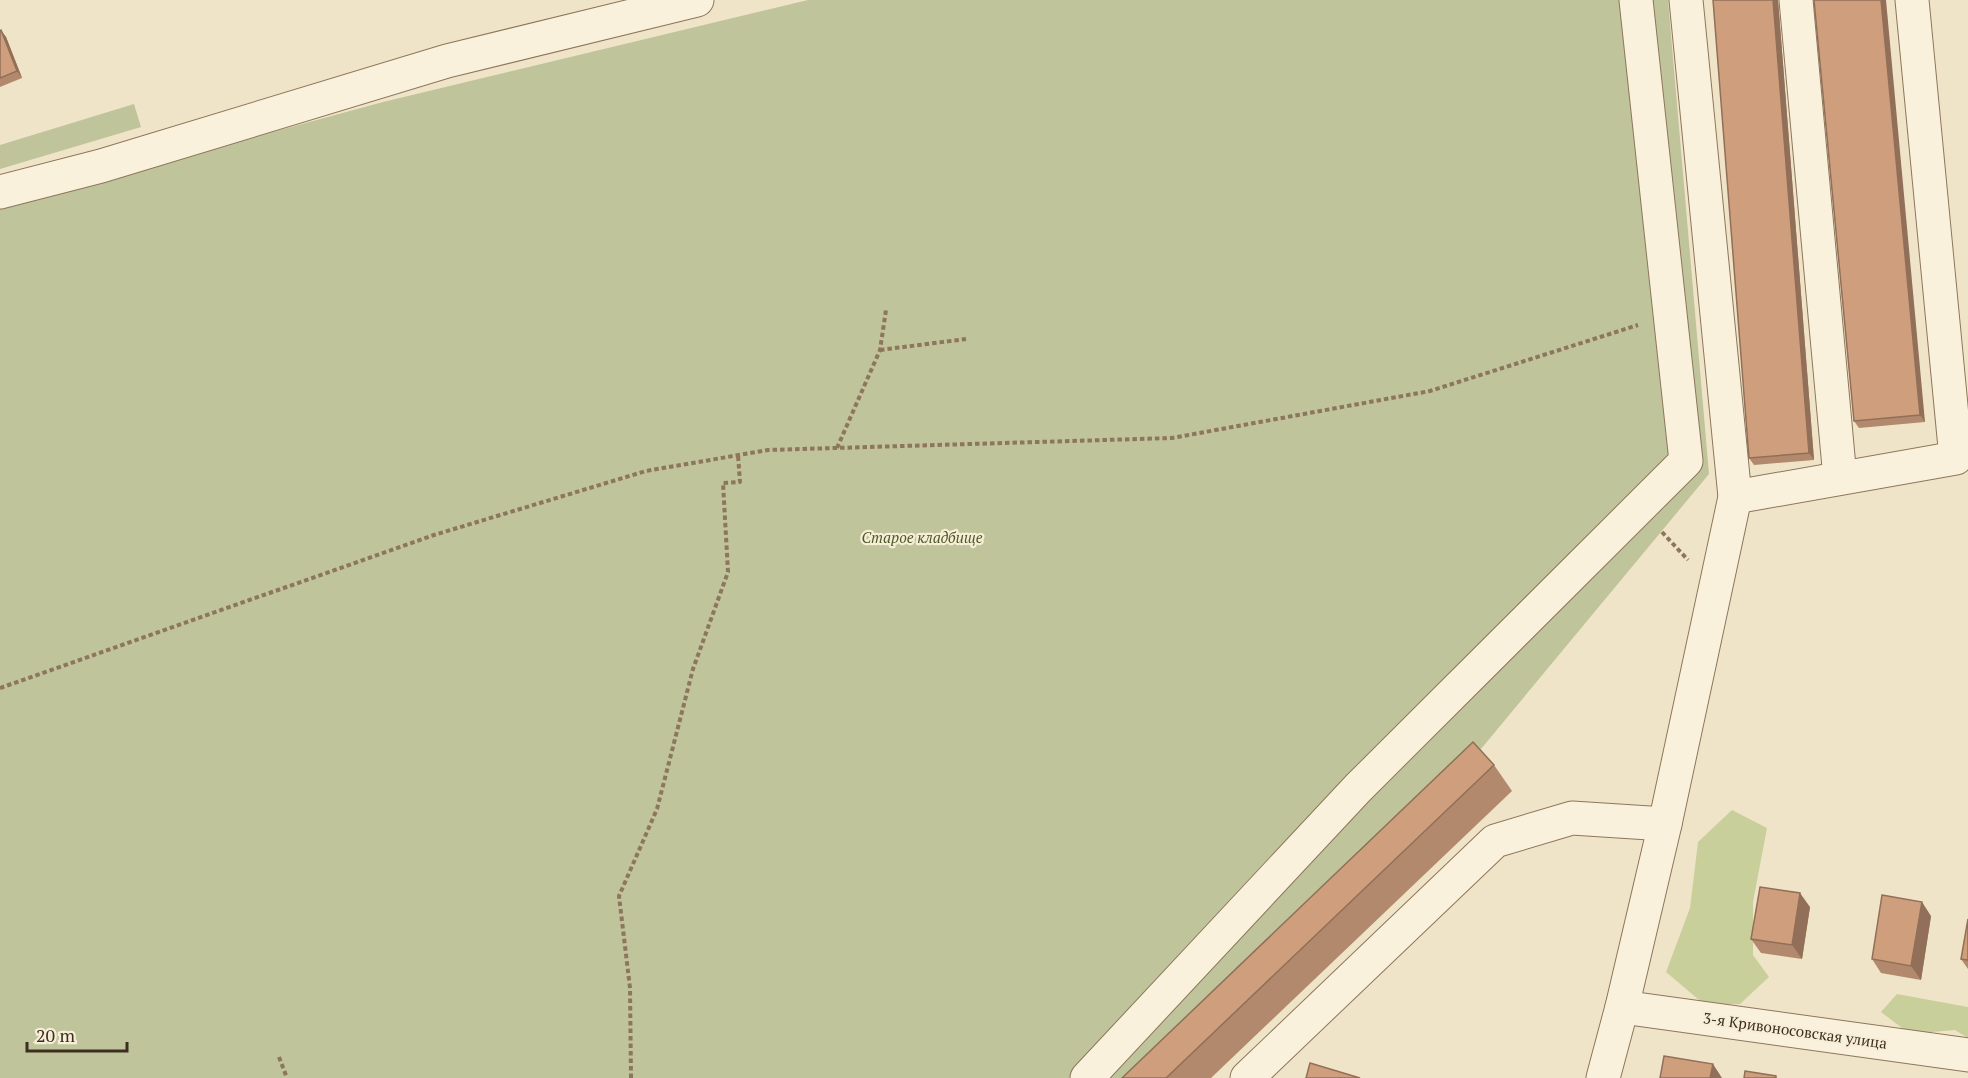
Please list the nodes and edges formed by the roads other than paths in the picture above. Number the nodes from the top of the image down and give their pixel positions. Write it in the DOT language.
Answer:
graph roads {
  1 [pos="697,0"];
  2 [pos="1635,0"];
  3 [pos="1686,0"];
  4 [pos="1796,0"];
  5 [pos="1912,0"];
  6 [pos="0,192"];
  7 [pos="1840,478"];
  8 [pos="1735,497"];
  9 [pos="1665,824"];
  10 [pos="1622,1007"];
  11 [pos="1968,1055"];
  12 [pos="1256,1075"];
  13 [pos="1087,1078"];
  14 [pos="1603,1078"];
  1 -- 6 [label="street"];
  2 -- 13 [label="street"];
  3 -- 8 [label="street"];
  4 -- 7 [label="street"];
  5 -- 7 [label="street"];
  7 -- 8 [label="street"];
  8 -- 9 [label="street"];
  9 -- 10 [label="street"];
  9 -- 12 [label="street"];
  10 -- 11 [label="street, 3-я Кривоносовская улица"];
  10 -- 14 [label="street"];
}
